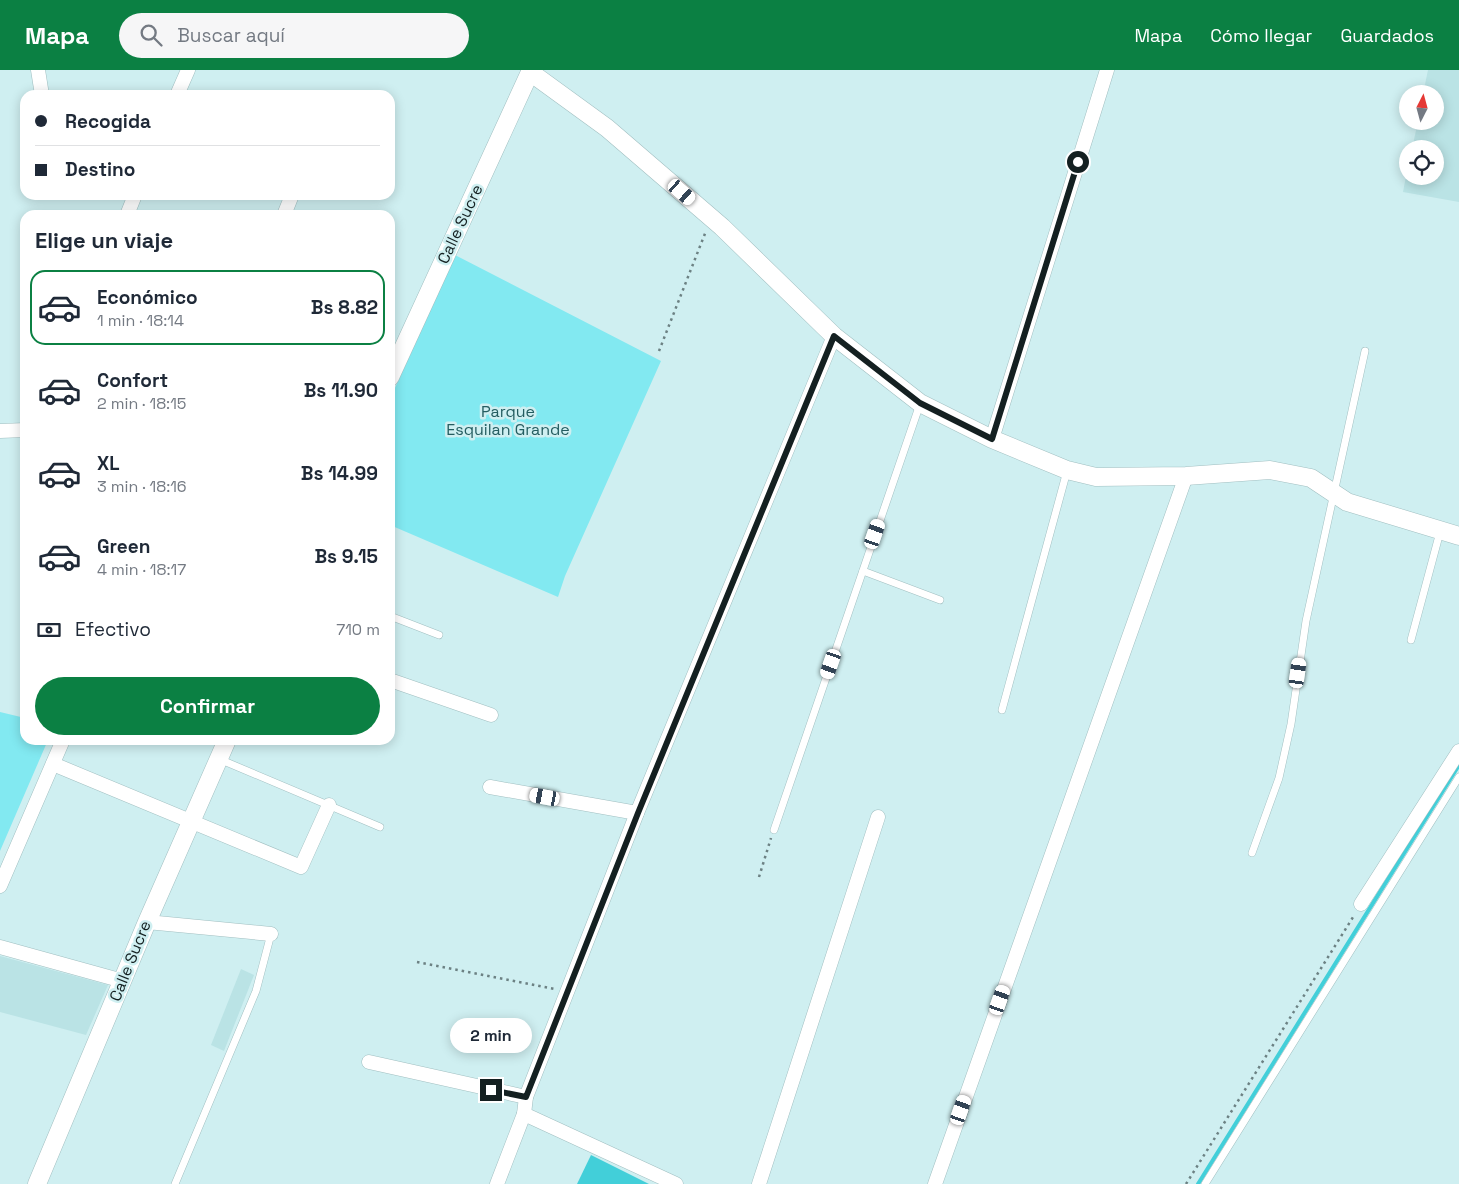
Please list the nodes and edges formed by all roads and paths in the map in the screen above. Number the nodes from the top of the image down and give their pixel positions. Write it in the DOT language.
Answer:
graph roads {
  1 [pos="38,70"];
  2 [pos="188,70"];
  3 [pos="1107,70"];
  4 [pos="529,71"];
  5 [pos="41,90"];
  6 [pos="179,90"];
  7 [pos="711,218"];
  8 [pos="834,336"];
  9 [pos="659,351"];
  10 [pos="1365,351"];
  11 [pos="395,366"];
  12 [pos="920,403"];
  13 [pos="20,430"];
  14 [pos="0,431"];
  15 [pos="992,439"];
  16 [pos="1067,470"];
  17 [pos="1186,476"];
  18 [pos="1335,493"];
  19 [pos="1441,531"];
  20 [pos="1459,536"];
  21 [pos="863,571"];
  22 [pos="940,600"];
  23 [pos="395,618"];
  24 [pos="439,635"];
  25 [pos="1411,640"];
  26 [pos="395,682"];
  27 [pos="1002,710"];
  28 [pos="490,715"];
  29 [pos="61,745"];
  30 [pos="225,745"];
  31 [pos="1459,751"];
  32 [pos="218,759"];
  33 [pos="53,764"];
  34 [pos="1459,777"];
  35 [pos="490,787"];
  36 [pos="329,805"];
  37 [pos="638,813"];
  38 [pos="878,818"];
  39 [pos="191,822"];
  40 [pos="380,827"];
  41 [pos="774,830"];
  42 [pos="1252,854"];
  43 [pos="759,877"];
  44 [pos="0,886"];
  45 [pos="1361,904"];
  46 [pos="146,922"];
  47 [pos="270,934"];
  48 [pos="0,947"];
  49 [pos="417,962"];
  50 [pos="123,980"];
  51 [pos="568,992"];
  52 [pos="369,1062"];
  53 [pos="526,1097"];
  54 [pos="524,1114"];
  55 [pos="37,1184"];
  56 [pos="175,1184"];
  57 [pos="496,1184"];
  58 [pos="676,1184"];
  59 [pos="759,1184"];
  60 [pos="935,1184"];
  61 [pos="1186,1184"];
  62 [pos="1205,1184"];
  1 -- 5 [label="street"];
  2 -- 6 [label="street"];
  3 -- 15 [label="street"];
  4 -- 7 [label="street"];
  4 -- 11 [label="street, Calle Sucre"];
  7 -- 8 [label="street"];
  7 -- 9 [label="path"];
  8 -- 12 [label="street"];
  8 -- 37 [label="street"];
  10 -- 18 [label="lane"];
  12 -- 15 [label="street"];
  12 -- 21 [label="lane"];
  13 -- 14 [label="street"];
  15 -- 16 [label="street"];
  16 -- 17 [label="street"];
  16 -- 27 [label="lane"];
  17 -- 18 [label="street"];
  17 -- 60 [label="street"];
  18 -- 19 [label="street"];
  18 -- 42 [label="lane"];
  19 -- 20 [label="street"];
  19 -- 25 [label="lane"];
  21 -- 22 [label="lane"];
  21 -- 41 [label="lane"];
  23 -- 24 [label="lane"];
  26 -- 28 [label="street"];
  29 -- 33 [label="street"];
  30 -- 32 [label="street, Calle Sucre"];
  31 -- 45 [label="street"];
  32 -- 36 [label="lane"];
  32 -- 39 [label="street, Calle Sucre"];
  33 -- 39 [label="street"];
  33 -- 44 [label="street"];
  34 -- 62 [label="lane"];
  35 -- 37 [label="street"];
  36 -- 39 [label="street"];
  36 -- 40 [label="lane"];
  37 -- 51 [label="street"];
  38 -- 59 [label="street"];
  39 -- 46 [label="street, Calle Sucre"];
  41 -- 43 [label="path"];
  45 -- 61 [label="path"];
  46 -- 47 [label="street"];
  46 -- 50 [label="street, Calle Sucre"];
  47 -- 56 [label="lane"];
  48 -- 50 [label="street"];
  49 -- 51 [label="path"];
  50 -- 55 [label="street, Calle Sucre"];
  51 -- 53 [label="street"];
  52 -- 53 [label="street"];
  53 -- 54 [label="street"];
  54 -- 57 [label="street"];
  54 -- 58 [label="street"];
}
